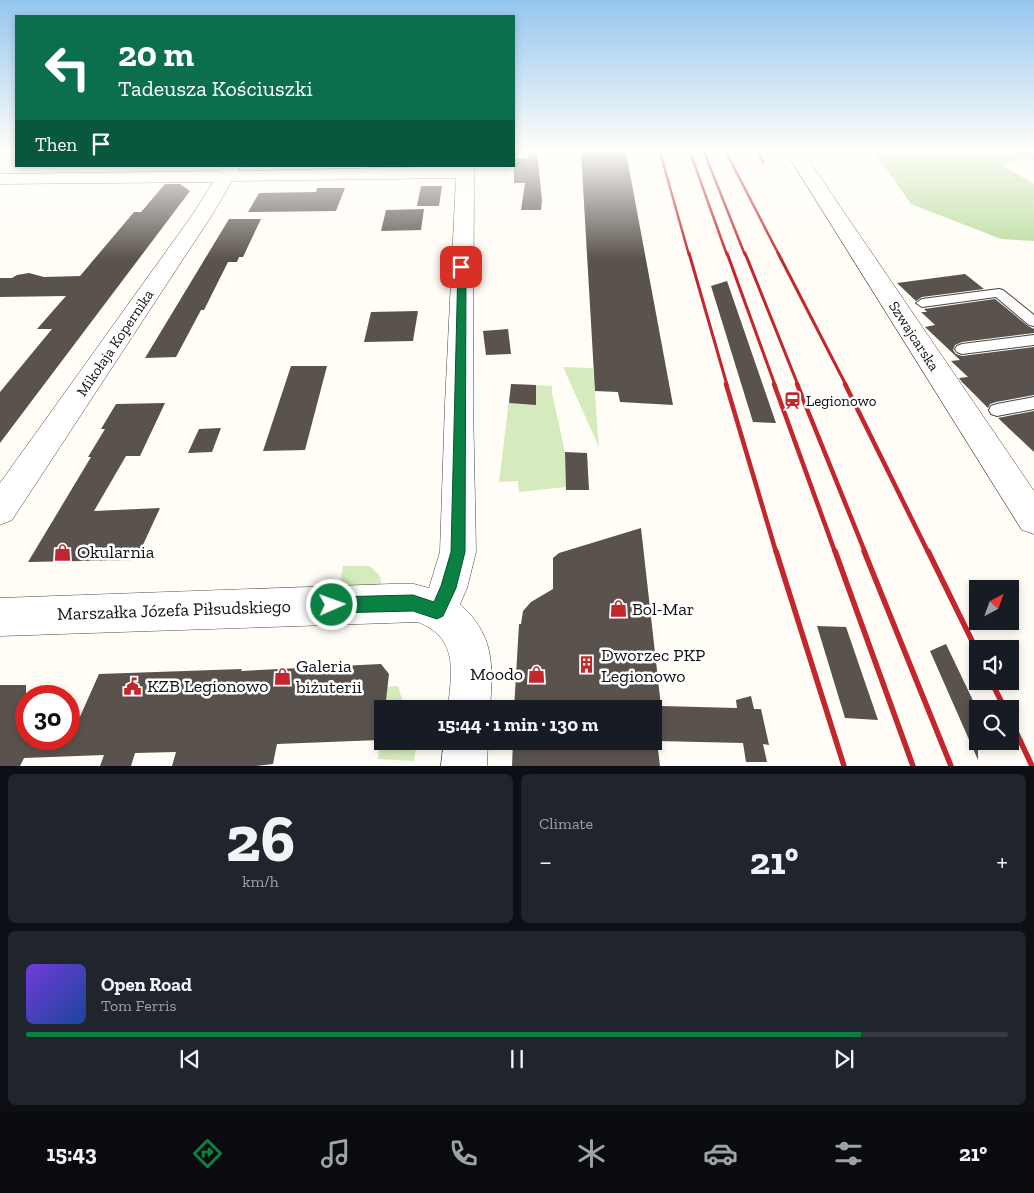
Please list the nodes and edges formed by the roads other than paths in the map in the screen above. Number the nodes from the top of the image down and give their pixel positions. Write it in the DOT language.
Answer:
graph roads {
  1 [pos="220,188"];
  2 [pos="464,188"];
  3 [pos="817,188"];
  4 [pos="922,303"];
  5 [pos="1034,322"];
  6 [pos="1034,340"];
  7 [pos="962,350"];
  8 [pos="1034,403"];
  9 [pos="997,410"];
  10 [pos="0,510"];
  11 [pos="1034,519"];
  12 [pos="437,611"];
  13 [pos="0,617"];
  14 [pos="469,700"];
  15 [pos="465,750"];
  16 [pos="464,766"];
  1 -- 10 [label="street, Mikołaja Kopernika"];
  2 -- 12 [label="street"];
  3 -- 11 [label="street, Szwajcarska"];
  4 -- 5 [label="lane"];
  6 -- 7 [label="lane"];
  8 -- 9 [label="lane"];
  12 -- 13 [label="street, Marszałka Józefa Piłsudskiego"];
  12 -- 14 [label="street"];
  15 -- 16 [label="street"];
}
